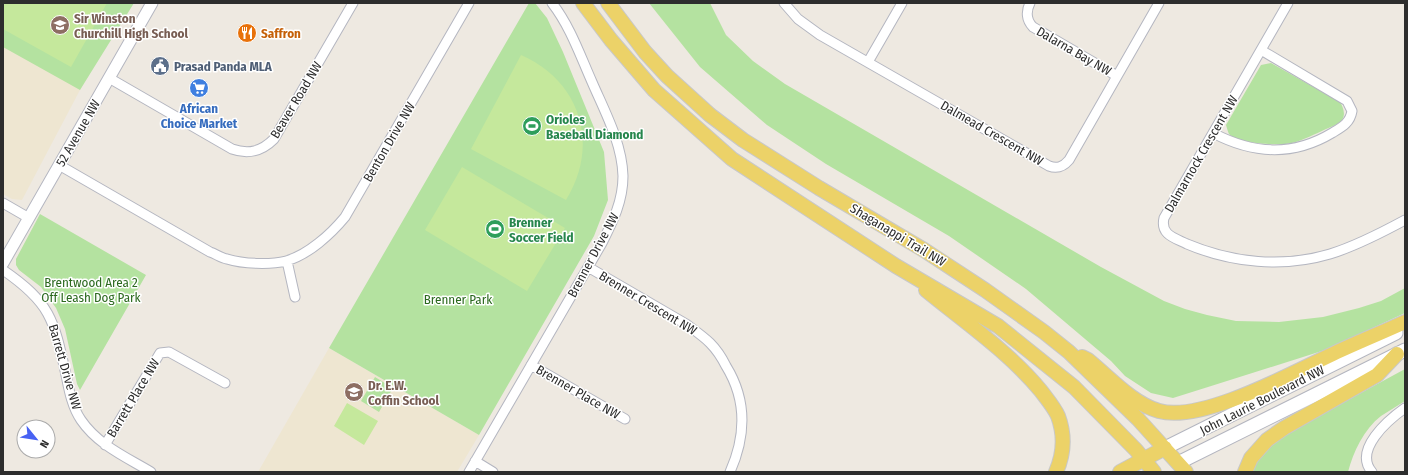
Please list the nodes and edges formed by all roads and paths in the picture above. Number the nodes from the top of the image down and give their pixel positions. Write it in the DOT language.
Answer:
graph roads {
  1 [pos="152,3"];
  2 [pos="353,3"];
  3 [pos="469,3"];
  4 [pos="552,3"];
  5 [pos="583,3"];
  6 [pos="608,3"];
  7 [pos="784,3"];
  8 [pos="902,3"];
  9 [pos="1030,3"];
  10 [pos="1159,3"];
  11 [pos="1288,3"];
  12 [pos="1261,50"];
  13 [pos="868,62"];
  14 [pos="1117,76"];
  15 [pos="109,78"];
  16 [pos="1213,133"];
  17 [pos="59,165"];
  18 [pos="3,203"];
  19 [pos="29,218"];
  20 [pos="1405,220"];
  21 [pos="287,261"];
  22 [pos="3,263"];
  23 [pos="896,266"];
  24 [pos="588,267"];
  25 [pos="3,270"];
  26 [pos="295,297"];
  27 [pos="1405,322"];
  28 [pos="1405,328"];
  29 [pos="1068,352"];
  30 [pos="1401,352"];
  31 [pos="531,365"];
  32 [pos="225,384"];
  33 [pos="1405,408"];
  34 [pos="626,419"];
  35 [pos="105,445"];
  36 [pos="1165,448"];
  37 [pos="1144,459"];
  38 [pos="475,461"];
  39 [pos="1182,468"];
  40 [pos="151,472"];
  41 [pos="469,472"];
  42 [pos="494,472"];
  43 [pos="730,472"];
  44 [pos="1056,472"];
  45 [pos="1120,472"];
  46 [pos="1154,472"];
  47 [pos="1160,472"];
  48 [pos="1245,472"];
  49 [pos="1372,472"];
  1 -- 15 [label="street, 52 Avenue NW"];
  2 -- 15 [label="street, Beaver Road NW"];
  3 -- 21 [label="street, Benton Drive NW"];
  4 -- 24 [label="street, Brenner Drive NW"];
  5 -- 23 [label="main road, Shaganappi Trail NW"];
  6 -- 29 [label="main road, Shaganappi Trail NW"];
  7 -- 13 [label="street, Dalmead Crescent NW"];
  8 -- 13 [label="street"];
  9 -- 14 [label="street, Dalarna Bay NW"];
  10 -- 14 [label="street, Dalmead Crescent NW"];
  11 -- 12 [label="street, Dalmarnock Crescent NW"];
  12 -- 16 [label="street, Dalmarnock Crescent NW"];
  12 -- 16 [label="street"];
  13 -- 14 [label="street, Dalmead Crescent NW"];
  15 -- 17 [label="street, 52 Avenue NW"];
  16 -- 20 [label="street, Dalmarnock Crescent NW"];
  17 -- 19 [label="street, 52 Avenue NW"];
  17 -- 21 [label="street, Benton Drive NW"];
  18 -- 19 [label="street"];
  19 -- 22 [label="street, 52 Avenue NW"];
  21 -- 26 [label="street"];
  23 -- 37 [label="main road, Shaganappi Trail NW"];
  23 -- 44 [label="main road"];
  24 -- 31 [label="street, Brenner Drive NW"];
  24 -- 43 [label="street, Brenner Crescent NW"];
  25 -- 35 [label="street, Barrett Drive NW"];
  27 -- 29 [label="main road"];
  28 -- 36 [label="main road, John Laurie Boulevard NW"];
  29 -- 36 [label="main road, Shaganappi Trail NW"];
  30 -- 39 [label="main road, John Laurie Boulevard NW"];
  30 -- 48 [label="main road"];
  31 -- 34 [label="street, Brenner Place NW"];
  31 -- 38 [label="street, Brenner Drive NW"];
  32 -- 35 [label="street, Barrett Place NW"];
  33 -- 49 [label="street"];
  35 -- 40 [label="street, Barrett Drive NW"];
  36 -- 37 [label="main road, John Laurie Boulevard NW"];
  36 -- 39 [label="main road, Shaganappi Trail NW"];
  37 -- 45 [label="main road, John Laurie Boulevard NW"];
  37 -- 46 [label="main road, Shaganappi Trail NW"];
  38 -- 41 [label="street, Brenner Drive NW"];
  38 -- 42 [label="street"];
  39 -- 47 [label="main road, John Laurie Boulevard NW"];
}
